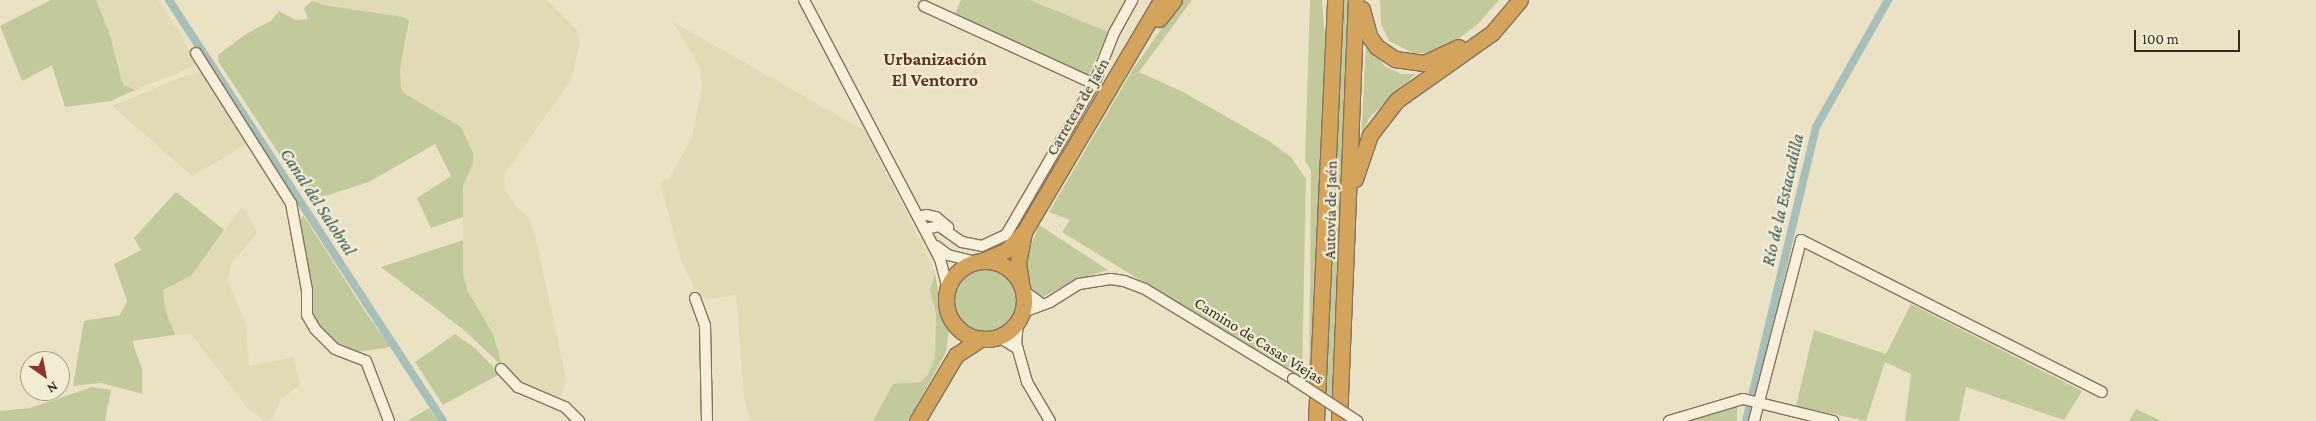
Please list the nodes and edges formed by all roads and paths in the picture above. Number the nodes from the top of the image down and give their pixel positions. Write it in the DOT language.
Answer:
graph roads {
  1 [pos="804,0"];
  2 [pos="1132,0"];
  3 [pos="1161,0"];
  4 [pos="1174,0"];
  5 [pos="1327,0"];
  6 [pos="1335,0"];
  7 [pos="1356,0"];
  8 [pos="1361,0"];
  9 [pos="1510,0"];
  10 [pos="1520,0"];
  11 [pos="924,6"];
  12 [pos="1334,37"];
  13 [pos="196,53"];
  14 [pos="1121,68"];
  15 [pos="1094,84"];
  16 [pos="918,217"];
  17 [pos="925,229"];
  18 [pos="1024,232"];
  19 [pos="954,236"];
  20 [pos="1349,238"];
  21 [pos="930,240"];
  22 [pos="979,261"];
  23 [pos="948,288"];
  24 [pos="1023,288"];
  25 [pos="695,298"];
  26 [pos="1042,304"];
  27 [pos="950,317"];
  28 [pos="1020,317"];
  29 [pos="999,337"];
  30 [pos="981,339"];
  31 [pos="1018,349"];
  32 [pos="956,355"];
  33 [pos="500,369"];
  34 [pos="2102,392"];
  35 [pos="1759,401"];
  36 [pos="389,421"];
  37 [pos="579,421"];
  38 [pos="707,421"];
  39 [pos="917,421"];
  40 [pos="1050,421"];
  41 [pos="1316,421"];
  42 [pos="1339,421"];
  43 [pos="1357,421"];
  44 [pos="1669,421"];
  45 [pos="1754,421"];
  46 [pos="1833,421"];
  1 -- 16 [label="street"];
  2 -- 15 [label="street"];
  3 -- 14 [label="highway, Carretera de Jaén"];
  4 -- 14 [label="highway"];
  5 -- 12 [label="highway"];
  6 -- 12 [label="highway, Autovía de Jaén"];
  7 -- 20 [label="highway, Autovía de Jaén"];
  8 -- 9 [label="highway"];
  10 -- 20 [label="highway"];
  11 -- 15 [label="street"];
  12 -- 41 [label="highway, Autovía de Jaén"];
  13 -- 36 [label="street"];
  14 -- 18 [label="highway, Carretera de Jaén"];
  15 -- 19 [label="street"];
  16 -- 17 [label="street"];
  16 -- 19 [label="street"];
  17 -- 19 [label="street"];
  17 -- 21 [label="street"];
  18 -- 22 [label="highway, Carretera de Jaén"];
  18 -- 24 [label="highway, Carretera de Jaén"];
  20 -- 42 [label="highway, Autovía de Jaén"];
  21 -- 22 [label="street"];
  21 -- 23 [label="street"];
  22 -- 23 [label="highway"];
  22 -- 24 [label="highway"];
  23 -- 27 [label="highway"];
  24 -- 26 [label="street"];
  24 -- 28 [label="highway"];
  25 -- 38 [label="street"];
  26 -- 28 [label="street, Camino de Casas Viejas"];
  26 -- 43 [label="street, Camino de Casas Viejas, bridge"];
  27 -- 30 [label="highway"];
  27 -- 32 [label="highway"];
  28 -- 29 [label="highway"];
  28 -- 31 [label="street"];
  29 -- 30 [label="highway"];
  29 -- 31 [label="street"];
  30 -- 32 [label="highway"];
  31 -- 40 [label="street"];
  32 -- 39 [label="highway"];
  33 -- 37 [label="street"];
  34 -- 35 [label="street"];
  35 -- 44 [label="street"];
  35 -- 45 [label="street"];
  35 -- 46 [label="street"];
}
